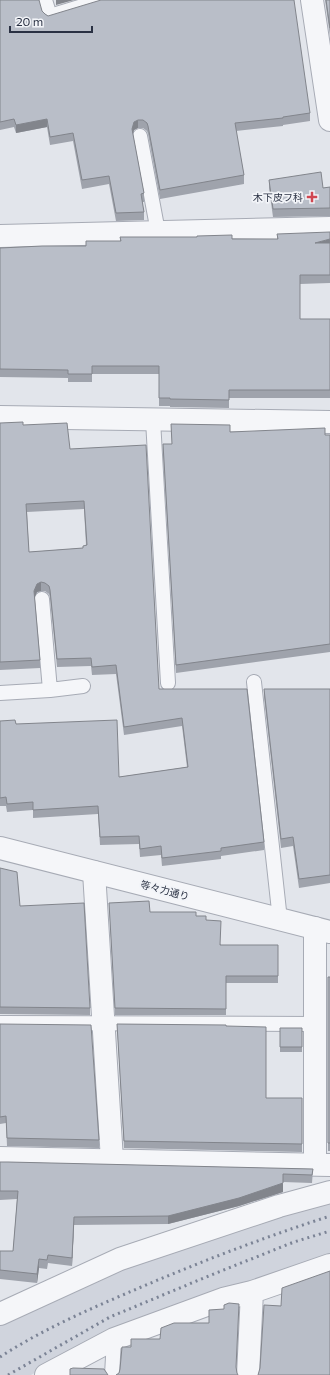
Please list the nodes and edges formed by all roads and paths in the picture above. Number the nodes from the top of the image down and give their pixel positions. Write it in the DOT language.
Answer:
graph roads {
  1 [pos="45,0"];
  2 [pos="102,0"];
  3 [pos="312,0"];
  4 [pos="330,120"];
  5 [pos="140,136"];
  6 [pos="330,228"];
  7 [pos="158,232"];
  8 [pos="0,236"];
  9 [pos="0,417"];
  10 [pos="153,420"];
  11 [pos="330,422"];
  12 [pos="42,599"];
  13 [pos="254,682"];
  14 [pos="168,683"];
  15 [pos="83,686"];
  16 [pos="50,690"];
  17 [pos="0,693"];
  18 [pos="0,848"];
  19 [pos="94,872"];
  20 [pos="280,920"];
  21 [pos="323,930"];
  22 [pos="0,1023"];
  23 [pos="103,1023"];
  24 [pos="315,1024"];
  25 [pos="0,1158"];
  26 [pos="112,1160"];
  27 [pos="322,1165"];
  28 [pos="330,1192"];
  29 [pos="330,1265"];
  30 [pos="252,1292"];
  31 [pos="0,1314"];
  32 [pos="114,1339"];
  33 [pos="46,1375"];
  34 [pos="112,1375"];
  35 [pos="248,1375"];
  1 -- 2 [label="lane"];
  3 -- 4 [label="street"];
  5 -- 7 [label="lane"];
  6 -- 7 [label="street"];
  7 -- 8 [label="street"];
  9 -- 10 [label="street"];
  10 -- 11 [label="street"];
  10 -- 14 [label="lane"];
  12 -- 16 [label="lane"];
  13 -- 20 [label="lane"];
  15 -- 16 [label="lane"];
  16 -- 17 [label="lane"];
  18 -- 19 [label="street, 等々力通り"];
  19 -- 20 [label="street, 等々力通り"];
  19 -- 23 [label="street"];
  20 -- 21 [label="street, 等々力通り"];
  21 -- 24 [label="street"];
  22 -- 23 [label="lane"];
  23 -- 24 [label="lane"];
  23 -- 26 [label="street"];
  24 -- 27 [label="street"];
  25 -- 26 [label="street"];
  26 -- 27 [label="street"];
  28 -- 31 [label="street"];
  29 -- 30 [label="street"];
  30 -- 32 [label="street"];
  30 -- 35 [label="street"];
  32 -- 33 [label="street"];
  32 -- 34 [label="lane"];
}
